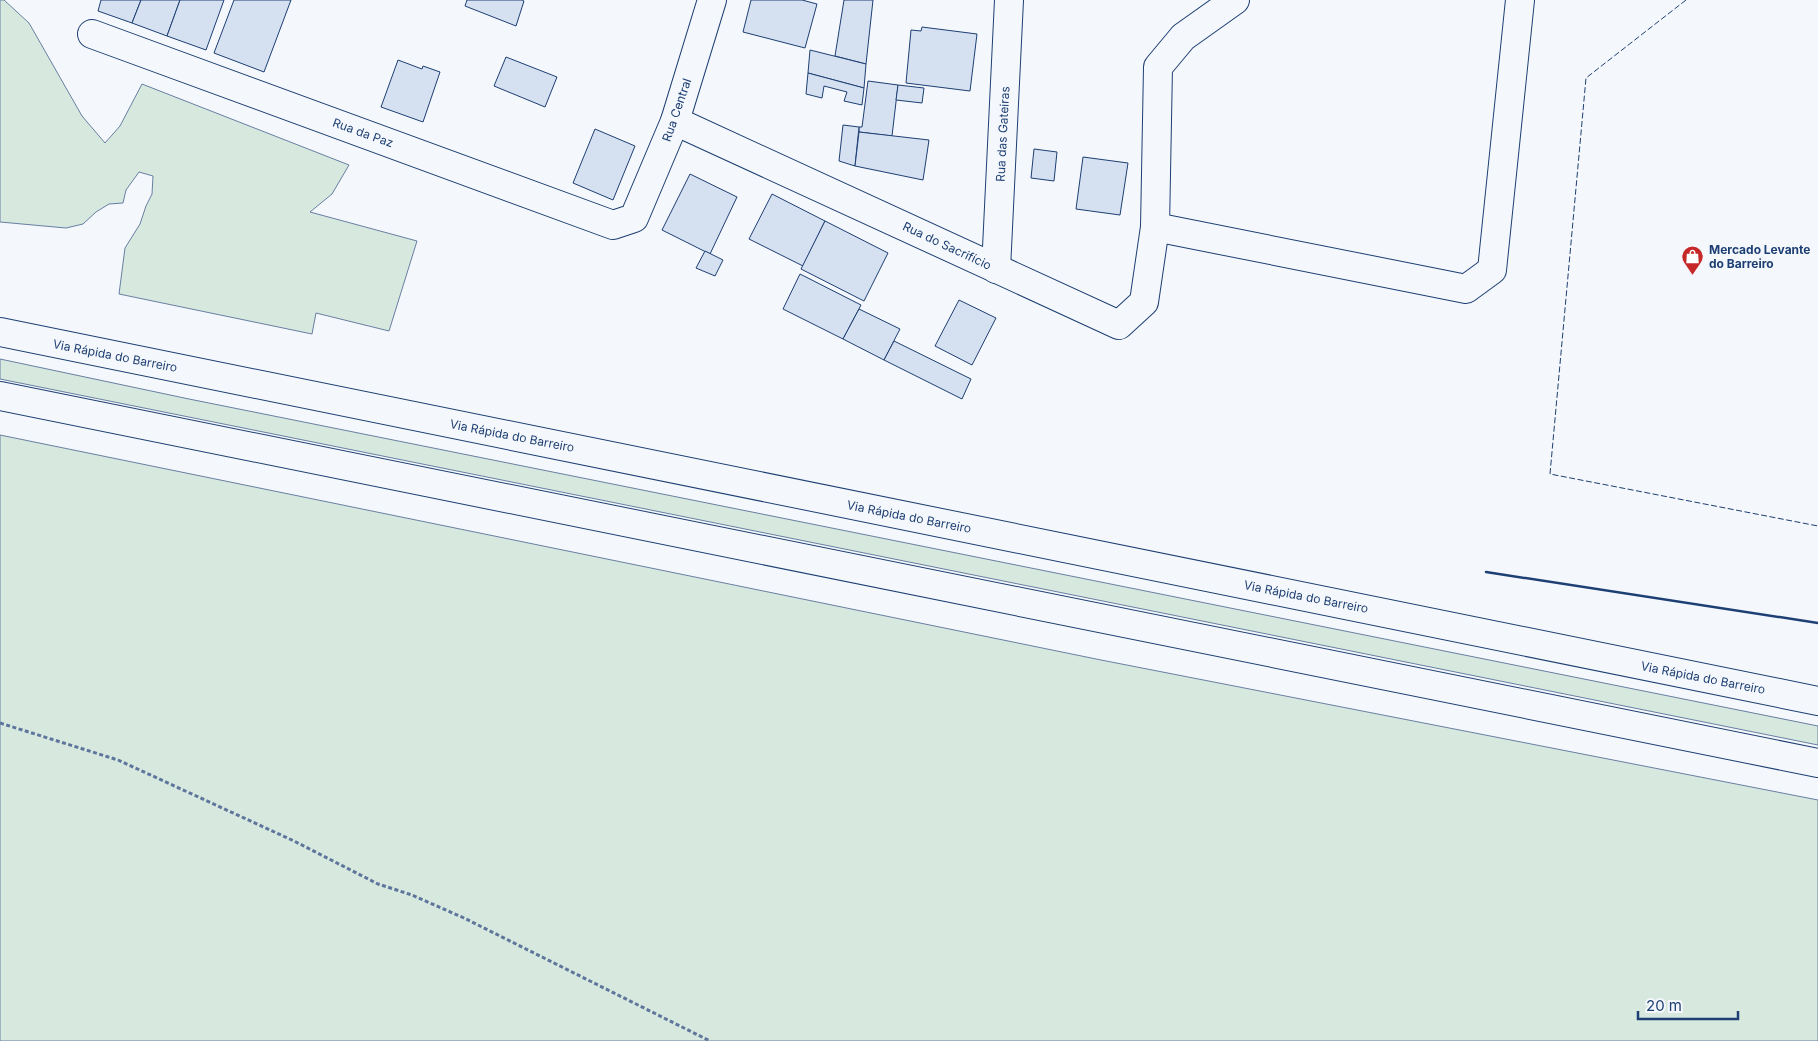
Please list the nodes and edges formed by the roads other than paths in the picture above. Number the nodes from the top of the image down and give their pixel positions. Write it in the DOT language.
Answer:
graph roads {
  1 [pos="712,0"];
  2 [pos="1009,0"];
  3 [pos="1235,0"];
  4 [pos="1520,0"];
  5 [pos="92,34"];
  6 [pos="675,121"];
  7 [pos="634,218"];
  8 [pos="1156,227"];
  9 [pos="996,269"];
  10 [pos="0,332"];
  11 [pos="0,396"];
  12 [pos="1818,701"];
  13 [pos="1818,763"];
  1 -- 6 [label="main road, Rua Central"];
  2 -- 9 [label="main road, Rua das Gateiras"];
  3 -- 8 [label="main road"];
  4 -- 8 [label="main road"];
  5 -- 7 [label="main road, Rua da Paz"];
  6 -- 7 [label="main road, Rua Central"];
  6 -- 9 [label="main road, Rua do Sacrifício"];
  8 -- 9 [label="main road, Rua do Sacrifício"];
  10 -- 12 [label="main road, Via Rápida do Barreiro"];
  11 -- 13 [label="main road"];
}
